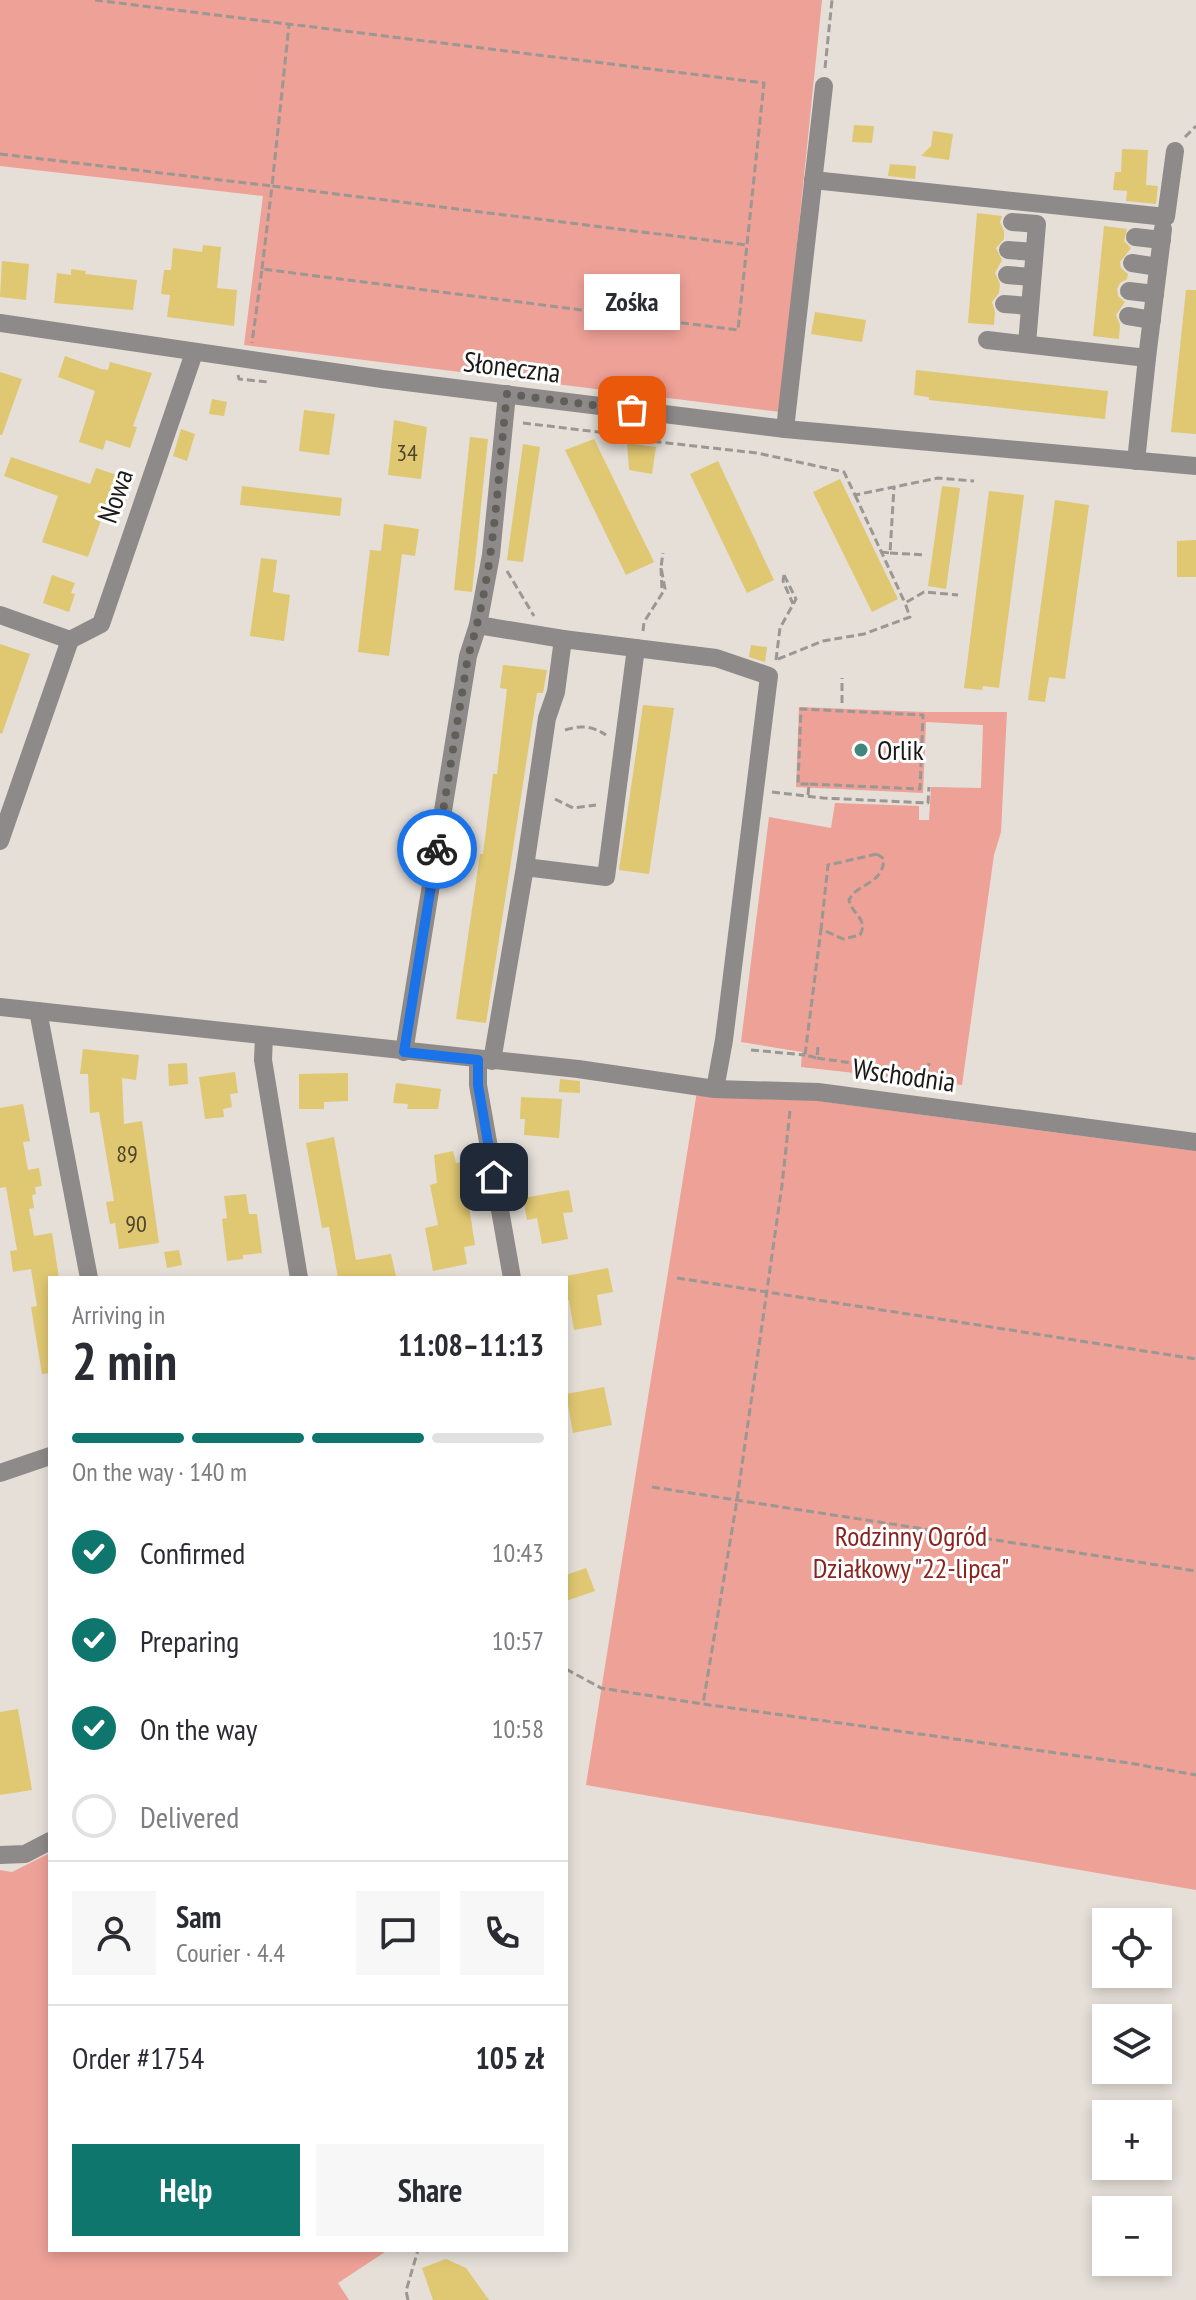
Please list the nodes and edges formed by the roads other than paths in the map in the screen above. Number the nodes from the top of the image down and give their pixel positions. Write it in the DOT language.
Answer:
graph roads {
  1 [pos="824,86"];
  2 [pos="1175,151"];
  3 [pos="813,180"];
  4 [pos="1012,222"];
  5 [pos="1164,228"];
  6 [pos="1135,237"];
  7 [pos="1008,250"];
  8 [pos="1034,252"];
  9 [pos="1132,263"];
  10 [pos="1158,267"];
  11 [pos="1007,275"];
  12 [pos="1032,277"];
  13 [pos="1129,291"];
  14 [pos="1155,294"];
  15 [pos="1004,304"];
  16 [pos="1030,306"];
  17 [pos="1128,316"];
  18 [pos="1152,320"];
  19 [pos="0,323"];
  20 [pos="987,340"];
  21 [pos="1027,344"];
  22 [pos="194,353"];
  23 [pos="1147,358"];
  24 [pos="507,394"];
  25 [pos="785,429"];
  26 [pos="1136,461"];
  27 [pos="1196,466"];
  28 [pos="0,615"];
  29 [pos="478,625"];
  30 [pos="563,639"];
  31 [pos="70,640"];
  32 [pos="638,648"];
  33 [pos="0,841"];
  34 [pos="525,867"];
  35 [pos="0,1007"];
  36 [pos="38,1011"];
  37 [pos="264,1036"];
  38 [pos="404,1052"];
  39 [pos="485,1061"];
  40 [pos="715,1089"];
  41 [pos="1196,1142"];
  42 [pos="89,1276"];
  43 [pos="299,1276"];
  44 [pos="512,1276"];
  45 [pos="48,1457"];
  46 [pos="0,1473"];
  47 [pos="48,1842"];
  48 [pos="0,1855"];
  1 -- 3 [label="street"];
  2 -- 5 [label="street"];
  3 -- 5 [label="street"];
  3 -- 25 [label="street"];
  4 -- 8 [label="street"];
  5 -- 6 [label="street"];
  5 -- 10 [label="street"];
  7 -- 8 [label="street"];
  8 -- 12 [label="street"];
  9 -- 10 [label="street"];
  10 -- 14 [label="street"];
  11 -- 12 [label="street"];
  12 -- 16 [label="street"];
  13 -- 14 [label="street"];
  14 -- 18 [label="street"];
  15 -- 16 [label="street"];
  16 -- 21 [label="street"];
  17 -- 18 [label="street"];
  18 -- 23 [label="street"];
  19 -- 22 [label="street, Słoneczna"];
  20 -- 21 [label="street"];
  21 -- 23 [label="street"];
  22 -- 24 [label="street, Słoneczna"];
  22 -- 31 [label="street, Nowa"];
  23 -- 26 [label="street"];
  24 -- 25 [label="street, Słoneczna"];
  24 -- 29 [label="street"];
  25 -- 26 [label="street, Słoneczna"];
  26 -- 27 [label="street, Słoneczna"];
  28 -- 31 [label="street"];
  29 -- 30 [label="street"];
  29 -- 38 [label="street"];
  30 -- 32 [label="street"];
  30 -- 34 [label="street"];
  31 -- 33 [label="street"];
  32 -- 34 [label="street"];
  32 -- 40 [label="street"];
  34 -- 39 [label="street"];
  35 -- 36 [label="street, Wschodnia"];
  36 -- 37 [label="street, Wschodnia"];
  36 -- 42 [label="street"];
  37 -- 38 [label="street, Wschodnia"];
  37 -- 43 [label="street"];
  38 -- 39 [label="street, Wschodnia"];
  39 -- 40 [label="street, Wschodnia"];
  39 -- 44 [label="street"];
  40 -- 41 [label="street, Wschodnia"];
  45 -- 46 [label="street"];
  47 -- 48 [label="street"];
}
